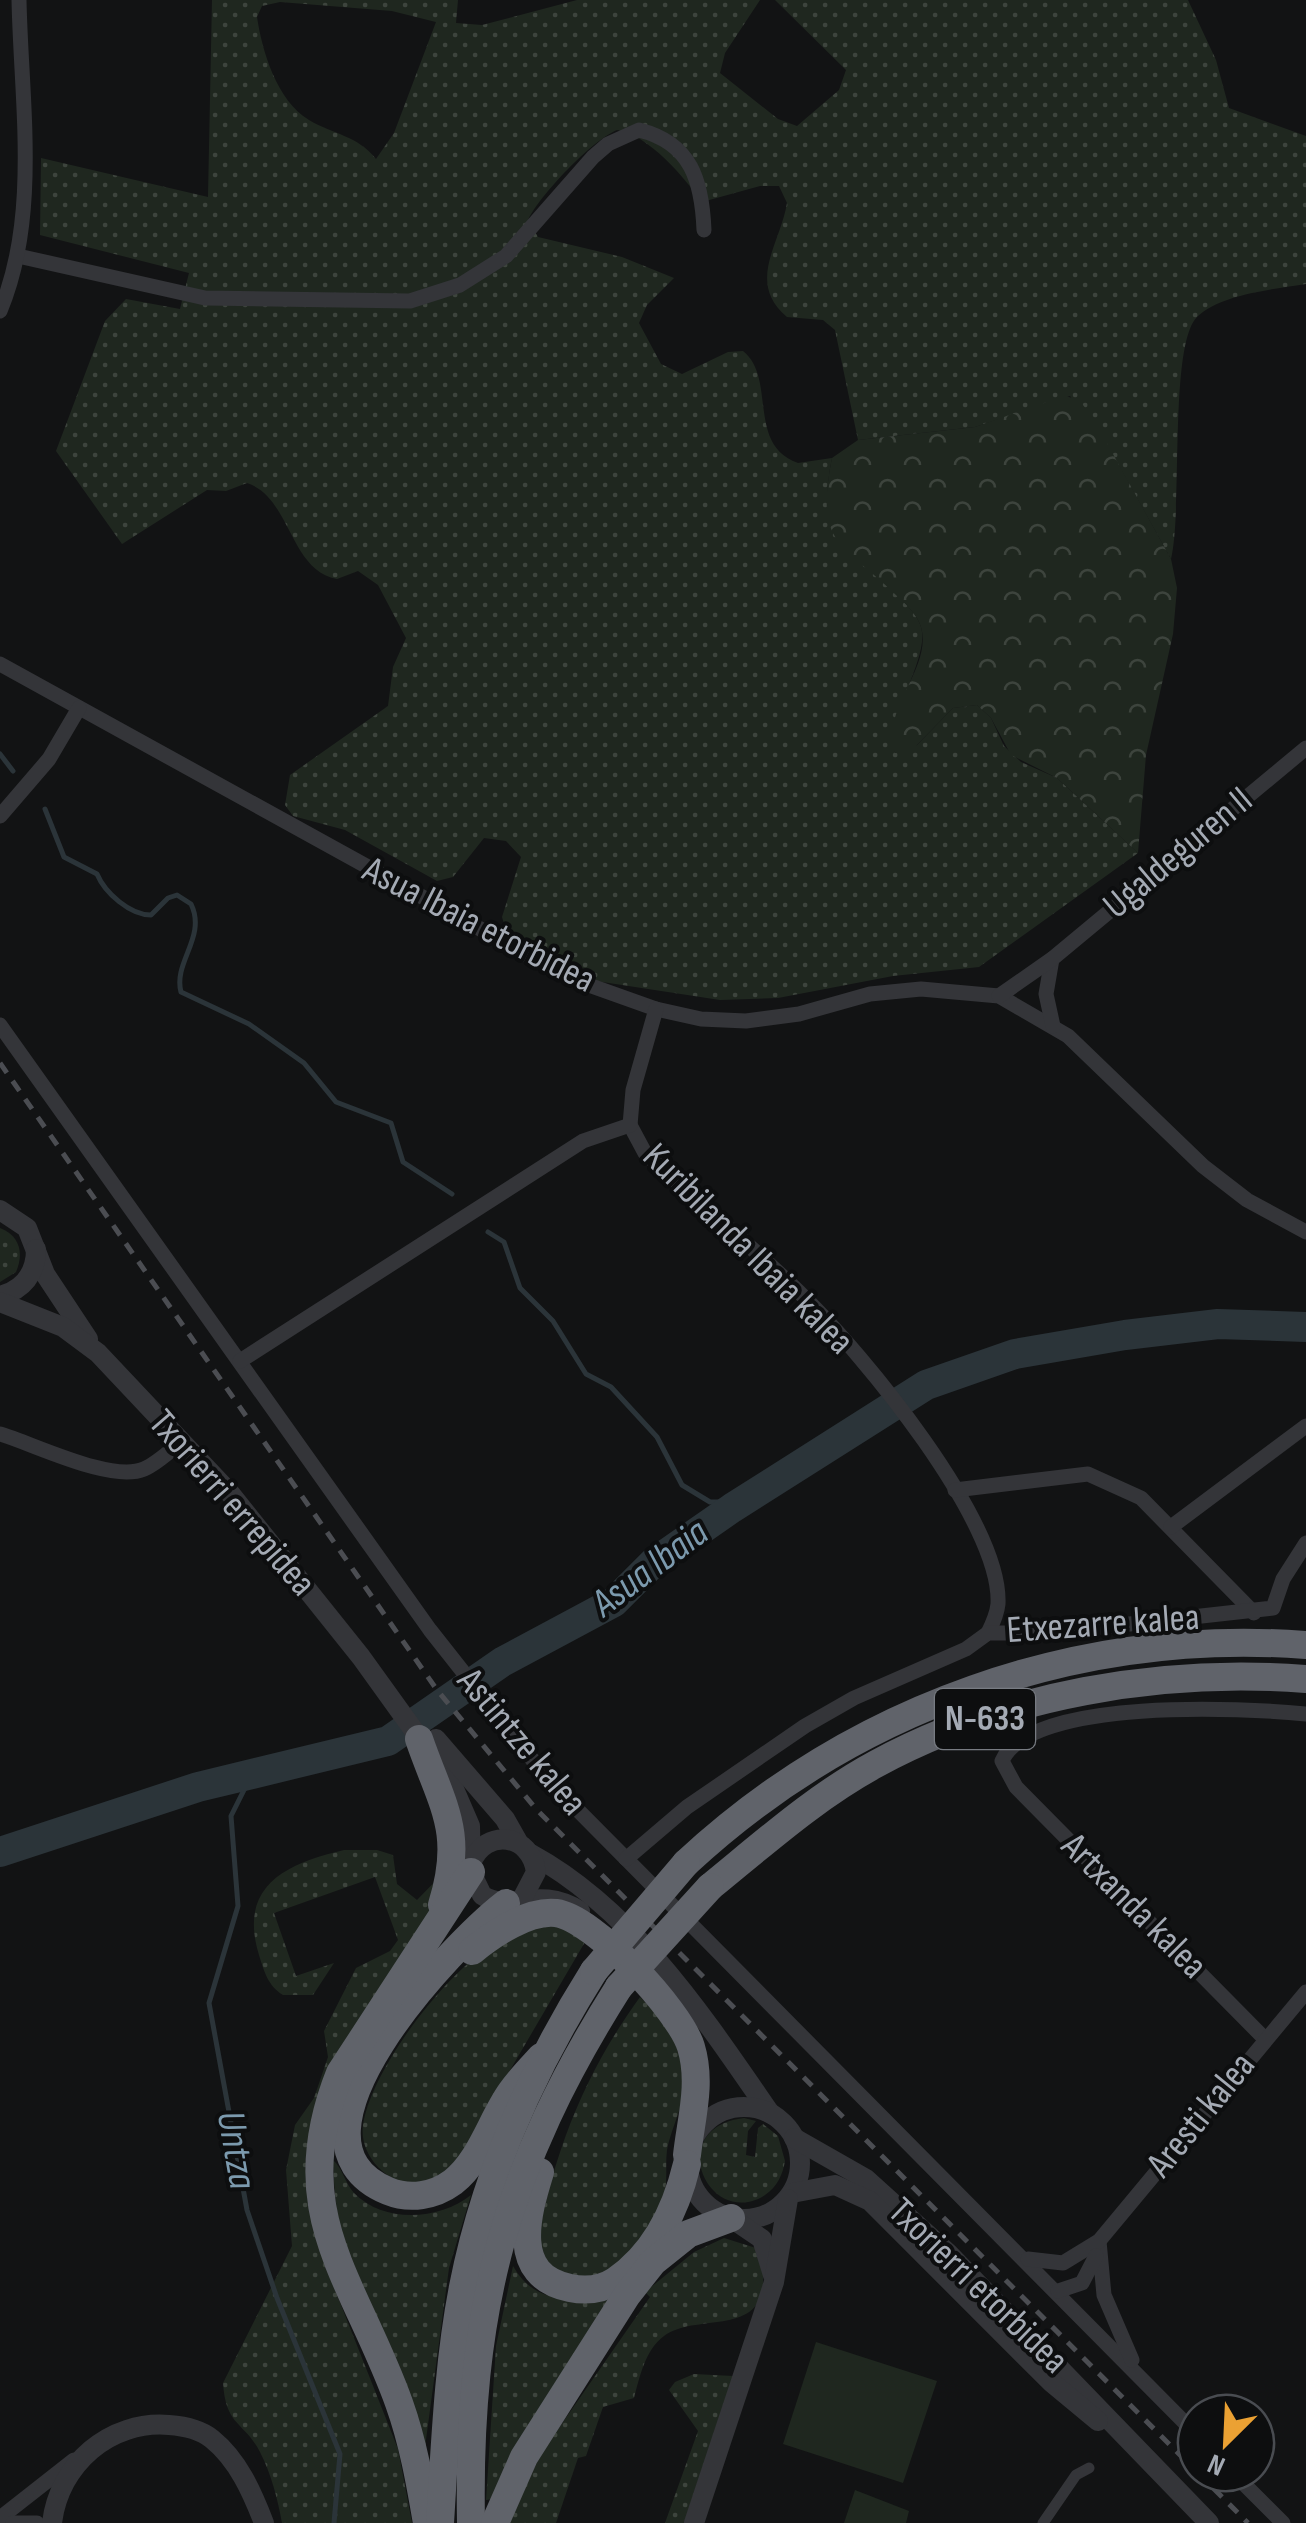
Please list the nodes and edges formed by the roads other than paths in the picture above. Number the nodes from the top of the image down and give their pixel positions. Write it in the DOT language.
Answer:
graph roads {
  1 [pos="19,0"];
  2 [pos="704,230"];
  3 [pos="18,256"];
  4 [pos="0,311"];
  5 [pos="0,664"];
  6 [pos="80,708"];
  7 [pos="1306,748"];
  8 [pos="0,816"];
  9 [pos="1052,959"];
  10 [pos="999,996"];
  11 [pos="656,1009"];
  12 [pos="0,1025"];
  13 [pos="1053,1026"];
  14 [pos="630,1125"];
  15 [pos="1,1210"];
  16 [pos="1306,1232"];
  17 [pos="36,1247"];
  18 [pos="0,1299"];
  19 [pos="98,1353"];
  20 [pos="240,1361"];
  21 [pos="1306,1426"];
  22 [pos="0,1434"];
  23 [pos="182,1441"];
  24 [pos="956,1490"];
  25 [pos="1171,1527"];
  26 [pos="1306,1543"];
  27 [pos="1254,1613"];
  28 [pos="988,1632"];
  29 [pos="1306,1645"];
  30 [pos="1306,1679"];
  31 [pos="1306,1714"];
  32 [pos="422,1736"];
  33 [pos="524,1848"];
  34 [pos="626,1859"];
  35 [pos="471,1868"];
  36 [pos="514,1900"];
  37 [pos="433,1936"];
  38 [pos="425,1981"];
  39 [pos="625,1991"];
  40 [pos="1306,1992"];
  41 [pos="1264,2038"];
  42 [pos="542,2057"];
  43 [pos="770,2113"];
  44 [pos="794,2138"];
  45 [pos="691,2150"];
  46 [pos="790,2196"];
  47 [pos="730,2218"];
  48 [pos="1099,2241"];
  49 [pos="1075,2256"];
  50 [pos="1025,2258"];
  51 [pos="774,2282"];
  52 [pos="1058,2291"];
  53 [pos="1140,2376"];
  54 [pos="1176,2413"];
  55 [pos="93,2446"];
  56 [pos="1143,2456"];
  57 [pos="1089,2468"];
  58 [pos="1254,2493"];
  59 [pos="0,2518"];
  60 [pos="13,2523"];
  61 [pos="36,2523"];
  62 [pos="52,2523"];
  63 [pos="264,2523"];
  64 [pos="427,2523"];
  65 [pos="440,2523"];
  66 [pos="471,2523"];
  67 [pos="495,2523"];
  68 [pos="694,2523"];
  69 [pos="1043,2523"];
  70 [pos="1209,2523"];
  71 [pos="1283,2523"];
  1 -- 3 [label="street"];
  2 -- 3 [label="street"];
  3 -- 4 [label="street"];
  5 -- 6 [label="street, Asua Ibaia etorbidea"];
  6 -- 8 [label="street"];
  6 -- 11 [label="street, Asua Ibaia etorbidea"];
  7 -- 9 [label="street, Ugaldeguren II"];
  9 -- 10 [label="street, Ugaldeguren II"];
  9 -- 13 [label="street"];
  10 -- 11 [label="street, Asua Ibaia etorbidea"];
  10 -- 13 [label="street, Asua Ibaia etorbidea"];
  11 -- 14 [label="street"];
  12 -- 20 [label="street, Astintze kalea"];
  13 -- 16 [label="street, Asua Ibaia etorbidea"];
  14 -- 20 [label="street"];
  14 -- 24 [label="street, Kuribilanda Ibaia kalea"];
  15 -- 17 [label="street, Txorierri errepidea"];
  17 -- 18 [label="street, Txorierri errepidea"];
  17 -- 19 [label="street, Txorierri errepidea"];
  18 -- 19 [label="street, Txorierri errepidea"];
  19 -- 23 [label="street, Txorierri errepidea"];
  20 -- 34 [label="street, Astintze kalea"];
  21 -- 25 [label="street"];
  22 -- 23 [label="street"];
  23 -- 32 [label="street, Txorierri errepidea"];
  24 -- 25 [label="street"];
  24 -- 28 [label="street, Kuribilanda Ibaia kalea"];
  25 -- 27 [label="street"];
  26 -- 27 [label="street, Etxezarre kalea"];
  27 -- 28 [label="street, Etxezarre kalea"];
  28 -- 34 [label="street, Etxezarre kalea"];
  29 -- 42 [label="highway, N-633, bridge"];
  30 -- 39 [label="highway, N-633, bridge"];
  31 -- 41 [label="street, Artxanda kalea"];
  32 -- 33 [label="street, Txorierri errepidea"];
  32 -- 35 [label="street, Txorierri errepidea"];
  32 -- 37 [label="highway"];
  33 -- 35 [label="street"];
  33 -- 36 [label="street"];
  33 -- 43 [label="street, Txorierri errepidea"];
  34 -- 50 [label="street, Astintze kalea"];
  35 -- 36 [label="street"];
  35 -- 37 [label="highway"];
  36 -- 38 [label="highway"];
  36 -- 45 [label="street"];
  37 -- 64 [label="highway"];
  38 -- 42 [label="highway"];
  38 -- 45 [label="highway"];
  39 -- 45 [label="highway"];
  39 -- 66 [label="highway, N-633"];
  40 -- 41 [label="street, Aresti kalea"];
  41 -- 48 [label="street, Aresti kalea"];
  42 -- 65 [label="highway, N-633"];
  43 -- 44 [label="street"];
  43 -- 45 [label="street"];
  44 -- 46 [label="street"];
  44 -- 56 [label="street, Txorierri etorbidea"];
  45 -- 47 [label="street"];
  46 -- 47 [label="street"];
  46 -- 51 [label="street"];
  46 -- 56 [label="street, Txorierri etorbidea"];
  47 -- 51 [label="street"];
  47 -- 67 [label="highway"];
  48 -- 49 [label="street, Aresti kalea"];
  48 -- 52 [label="street, Aresti kalea"];
  48 -- 53 [label="street, Astintze kalea"];
  49 -- 50 [label="street, Aresti kalea"];
  49 -- 52 [label="street"];
  50 -- 52 [label="street, Astintze kalea"];
  51 -- 68 [label="street"];
  52 -- 53 [label="street, Astintze kalea"];
  53 -- 54 [label="street, Astintze kalea"];
  55 -- 59 [label="street"];
  55 -- 62 [label="street"];
  55 -- 63 [label="street"];
  56 -- 70 [label="street, Txorierri etorbidea"];
  57 -- 69 [label="street"];
  58 -- 71 [label="street"];
  60 -- 61 [label="street"];
}
